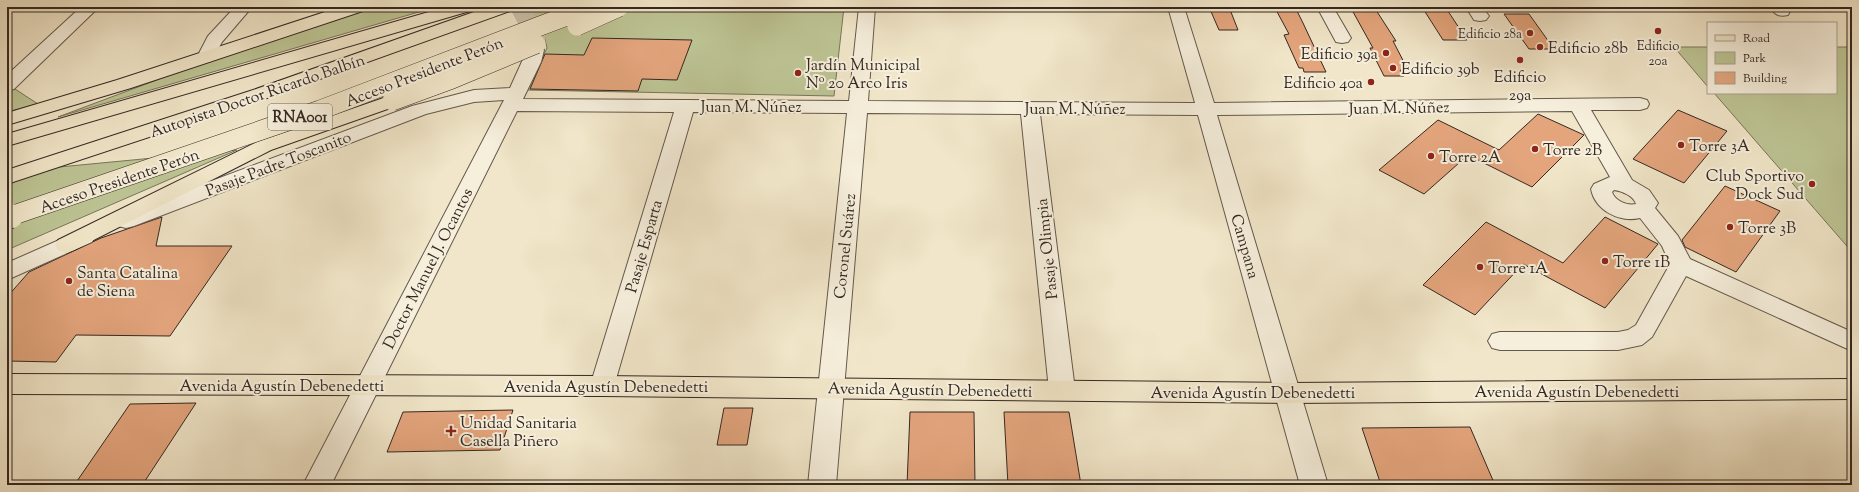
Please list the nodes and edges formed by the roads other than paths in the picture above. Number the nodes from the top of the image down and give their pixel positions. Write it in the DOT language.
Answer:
graph roads {
  1 [pos="91,7"];
  2 [pos="244,7"];
  3 [pos="357,7"];
  4 [pos="464,7"];
  5 [pos="504,7"];
  6 [pos="559,7"];
  7 [pos="590,7"];
  8 [pos="619,7"];
  9 [pos="867,7"];
  10 [pos="1176,7"];
  11 [pos="1325,7"];
  12 [pos="1342,38"];
  13 [pos="535,50"];
  14 [pos="206,57"];
  15 [pos="7,85"];
  16 [pos="514,99"];
  17 [pos="1640,104"];
  18 [pos="1578,105"];
  19 [pos="685,106"];
  20 [pos="858,106"];
  21 [pos="1030,107"];
  22 [pos="1207,109"];
  23 [pos="7,119"];
  24 [pos="7,140"];
  25 [pos="7,177"];
  26 [pos="7,203"];
  27 [pos="7,217"];
  28 [pos="66,244"];
  29 [pos="1681,264"];
  30 [pos="10,273"];
  31 [pos="1500,341"];
  32 [pos="1852,342"];
  33 [pos="7,384"];
  34 [pos="367,385"];
  35 [pos="602,386"];
  36 [pos="831,388"];
  37 [pos="1852,389"];
  38 [pos="1062,390"];
  39 [pos="1289,393"];
  40 [pos="317,485"];
  41 [pos="822,485"];
  42 [pos="1314,485"];
  1 -- 15 [label="street"];
  2 -- 14 [label="street"];
  3 -- 14 [label="main road"];
  4 -- 24 [label="main road"];
  5 -- 25 [label="main road, Autopista Doctor Ricardo Balbín"];
  6 -- 26 [label="main road, Autopista Doctor Ricardo Balbín"];
  7 -- 27 [label="main road, Acceso Presidente Perón / RNA001, bridge"];
  8 -- 28 [label="main road, bridge"];
  9 -- 20 [label="street, Coronel Suárez"];
  10 -- 22 [label="street, Campana"];
  11 -- 12 [label="street"];
  13 -- 16 [label="street, Doctor Manuel J. Ocantos"];
  14 -- 23 [label="main road"];
  16 -- 19 [label="street, Juan M. Núñez"];
  16 -- 28 [label="street, Pasaje Padre Toscanito"];
  16 -- 34 [label="street, Doctor Manuel J. Ocantos"];
  17 -- 18 [label="street, Juan M. Núñez"];
  18 -- 22 [label="street, Juan M. Núñez"];
  18 -- 29 [label="street"];
  19 -- 20 [label="street, Juan M. Núñez"];
  19 -- 35 [label="street, Pasaje Esparta"];
  20 -- 21 [label="street, Juan M. Núñez"];
  20 -- 36 [label="street, Coronel Suárez"];
  21 -- 22 [label="street, Juan M. Núñez"];
  21 -- 38 [label="street, Pasaje Olimpia"];
  22 -- 39 [label="street, Campana"];
  28 -- 30 [label="street, Pasaje Padre Toscanito"];
  29 -- 31 [label="street"];
  29 -- 32 [label="street"];
  33 -- 34 [label="main road, Avenida Agustín Debenedetti"];
  34 -- 35 [label="main road, Avenida Agustín Debenedetti"];
  34 -- 40 [label="street, Doctor Manuel J. Ocantos"];
  35 -- 36 [label="main road, Avenida Agustín Debenedetti"];
  36 -- 38 [label="main road, Avenida Agustín Debenedetti"];
  36 -- 41 [label="street, Coronel Suárez"];
  37 -- 39 [label="main road, Avenida Agustín Debenedetti"];
  38 -- 39 [label="main road, Avenida Agustín Debenedetti"];
  39 -- 42 [label="street, Campana"];
}
